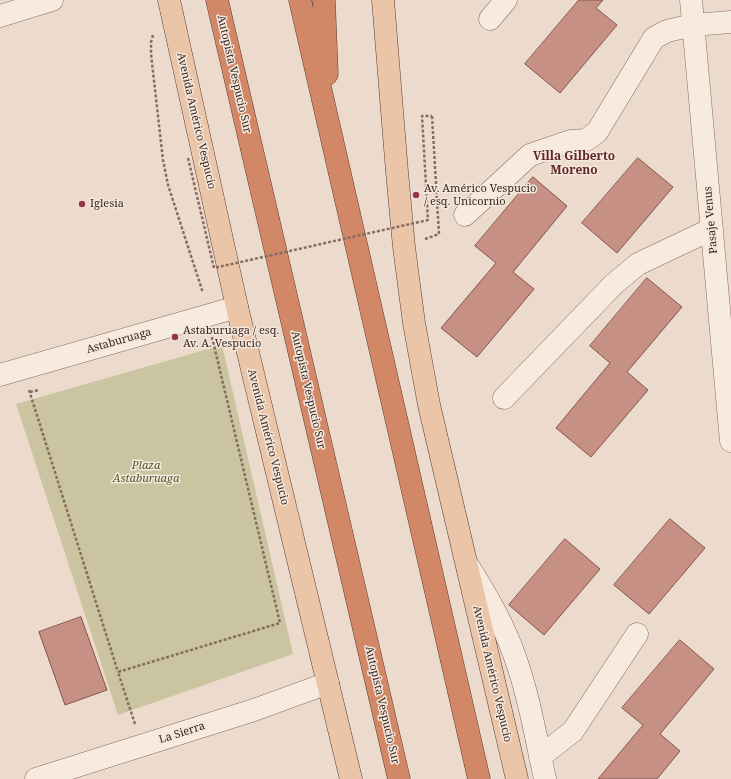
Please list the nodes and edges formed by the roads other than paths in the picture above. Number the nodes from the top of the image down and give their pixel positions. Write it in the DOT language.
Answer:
graph roads {
  1 [pos="52,0"];
  2 [pos="168,0"];
  3 [pos="217,0"];
  4 [pos="300,0"];
  5 [pos="324,0"];
  6 [pos="383,0"];
  7 [pos="506,0"];
  8 [pos="691,0"];
  9 [pos="0,16"];
  10 [pos="490,19"];
  11 [pos="731,22"];
  12 [pos="693,25"];
  13 [pos="330,131"];
  14 [pos="466,215"];
  15 [pos="712,229"];
  16 [pos="237,307"];
  17 [pos="0,375"];
  18 [pos="504,398"];
  19 [pos="731,441"];
  20 [pos="466,561"];
  21 [pos="637,634"];
  22 [pos="328,683"];
  23 [pos="540,757"];
  24 [pos="36,779"];
  25 [pos="351,779"];
  26 [pos="399,779"];
  27 [pos="479,779"];
  28 [pos="516,779"];
  29 [pos="545,779"];
  1 -- 9 [label="street"];
  2 -- 16 [label="main road, Avenida Américo Vespucio"];
  3 -- 26 [label="highway, Autopista Vespucio Sur"];
  4 -- 13 [label="highway"];
  5 -- 13 [label="highway"];
  6 -- 20 [label="main road, Avenida Américo Vespucio"];
  7 -- 10 [label="street"];
  8 -- 12 [label="street, Pasaje Venus"];
  11 -- 12 [label="street"];
  12 -- 14 [label="street"];
  12 -- 15 [label="street, Pasaje Venus"];
  13 -- 27 [label="highway"];
  15 -- 18 [label="street"];
  15 -- 19 [label="street, Pasaje Venus"];
  16 -- 17 [label="street, Astaburuaga"];
  16 -- 22 [label="main road, Avenida Américo Vespucio"];
  20 -- 23 [label="street"];
  20 -- 28 [label="main road, Avenida Américo Vespucio"];
  21 -- 23 [label="street"];
  22 -- 24 [label="street, La Sierra"];
  22 -- 25 [label="main road, Avenida Américo Vespucio"];
  23 -- 29 [label="street"];
}
